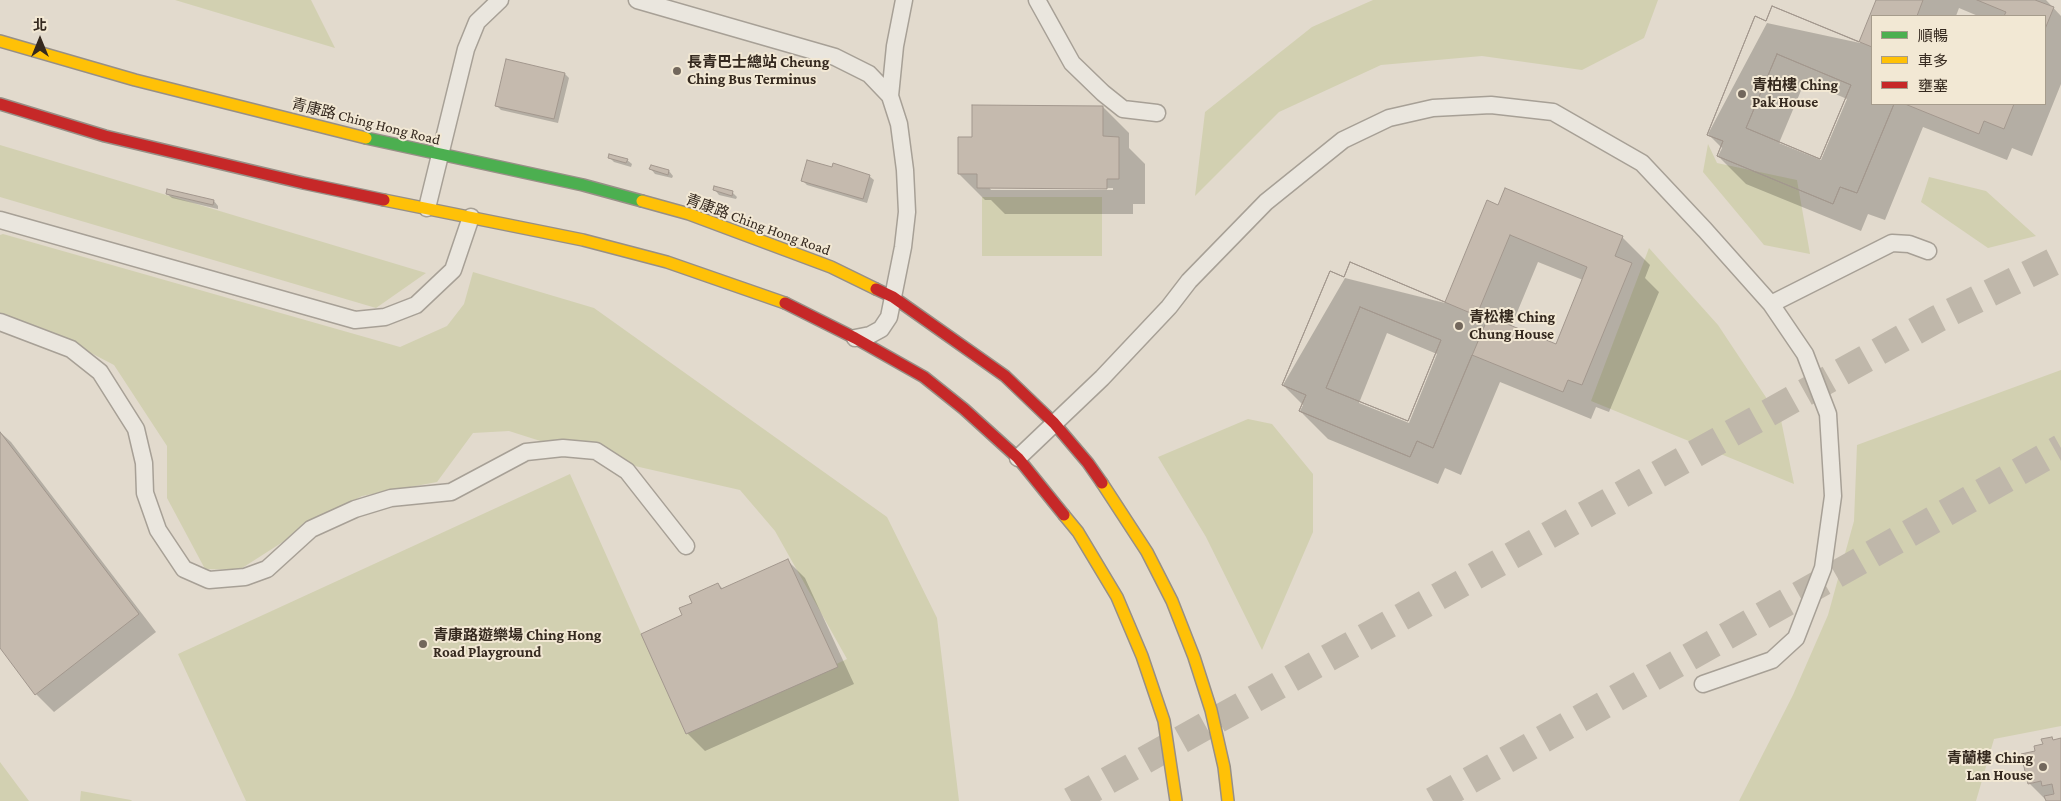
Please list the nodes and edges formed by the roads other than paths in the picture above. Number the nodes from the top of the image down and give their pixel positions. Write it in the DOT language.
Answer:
graph roads {
  1 [pos="500,0"];
  2 [pos="637,0"];
  3 [pos="904,0"];
  4 [pos="1037,0"];
  5 [pos="0,42"];
  6 [pos="890,96"];
  7 [pos="0,104"];
  8 [pos="1158,113"];
  9 [pos="440,155"];
  10 [pos="427,208"];
  11 [pos="471,217"];
  12 [pos="0,220"];
  13 [pos="1928,251"];
  14 [pos="893,296"];
  15 [pos="1771,304"];
  16 [pos="0,322"];
  17 [pos="855,338"];
  18 [pos="1054,423"];
  19 [pos="1018,458"];
  20 [pos="686,546"];
  21 [pos="1703,684"];
  22 [pos="1176,801"];
  23 [pos="1228,801"];
  1 -- 9 [label="lane"];
  2 -- 6 [label="lane"];
  3 -- 6 [label="lane"];
  4 -- 8 [label="lane"];
  5 -- 9 [label="main road, 青康路 Ching Hong Road"];
  6 -- 14 [label="lane"];
  7 -- 10 [label="main road"];
  9 -- 10 [label="lane"];
  9 -- 14 [label="main road, 青康路 Ching Hong Road"];
  10 -- 11 [label="main road"];
  11 -- 12 [label="lane"];
  11 -- 17 [label="main road"];
  13 -- 15 [label="lane"];
  14 -- 17 [label="lane"];
  14 -- 18 [label="main road, 青康路 Ching Hong Road"];
  15 -- 18 [label="lane"];
  15 -- 21 [label="lane"];
  16 -- 20 [label="lane"];
  17 -- 19 [label="main road"];
  18 -- 19 [label="lane"];
  18 -- 23 [label="main road, 青康路 Ching Hong Road"];
  19 -- 22 [label="main road"];
}
